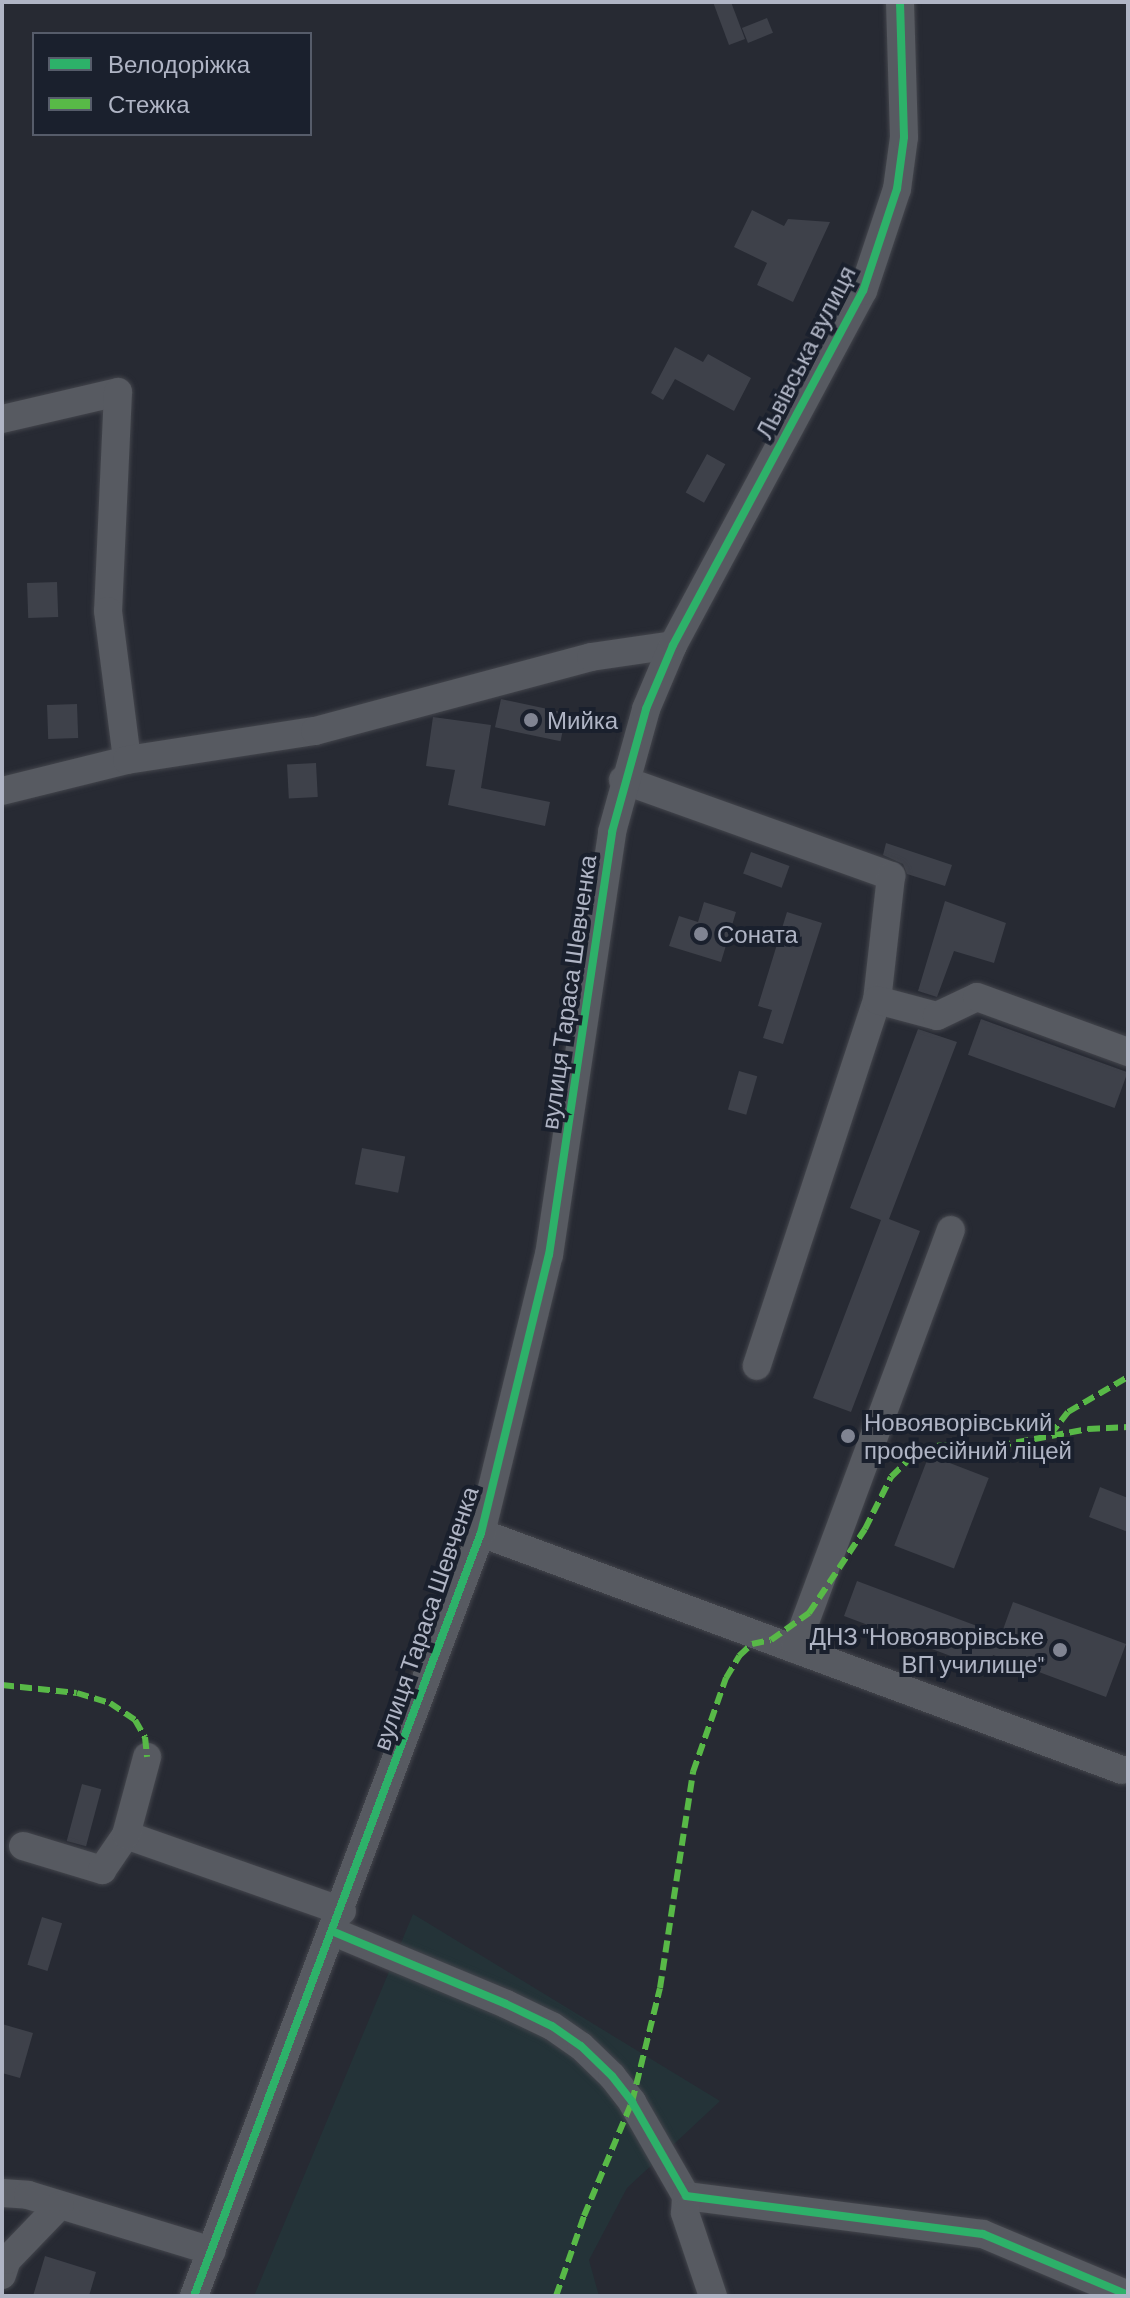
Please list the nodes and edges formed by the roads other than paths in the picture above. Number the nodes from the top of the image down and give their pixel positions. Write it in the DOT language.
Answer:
graph roads {
  1 [pos="900,2"];
  2 [pos="2,419"];
  3 [pos="673,645"];
  4 [pos="127,760"];
  5 [pos="623,780"];
  6 [pos="2,791"];
  7 [pos="877,1000"];
  8 [pos="1128,1052"];
  9 [pos="951,1230"];
  10 [pos="757,1366"];
  11 [pos="481,1533"];
  12 [pos="795,1649"];
  13 [pos="147,1757"];
  14 [pos="1122,1770"];
  15 [pos="126,1835"];
  16 [pos="23,1846"];
  17 [pos="338,1922"];
  18 [pos="2,2193"];
  19 [pos="686,2196"];
  20 [pos="60,2205"];
  21 [pos="212,2251"];
  22 [pos="2,2275"];
  23 [pos="1128,2295"];
  24 [pos="194,2296"];
  25 [pos="713,2296"];
  1 -- 3 [label="street, Львівська вулиця"];
  2 -- 4 [label="street"];
  3 -- 4 [label="street"];
  3 -- 5 [label="street, вулиця Тараса Шевченка"];
  4 -- 6 [label="street"];
  5 -- 7 [label="street"];
  5 -- 11 [label="street, вулиця Тараса Шевченка"];
  7 -- 8 [label="street"];
  7 -- 10 [label="street"];
  9 -- 12 [label="street"];
  11 -- 12 [label="street"];
  11 -- 17 [label="street, вулиця Тараса Шевченка"];
  12 -- 14 [label="street"];
  13 -- 15 [label="street"];
  15 -- 16 [label="street"];
  15 -- 17 [label="street"];
  17 -- 19 [label="street"];
  17 -- 21 [label="street, вулиця Тараса Шевченка"];
  18 -- 20 [label="street"];
  19 -- 23 [label="street"];
  19 -- 25 [label="street"];
  20 -- 21 [label="street"];
  20 -- 22 [label="street"];
  21 -- 24 [label="street, вулиця Тараса Шевченка"];
}
